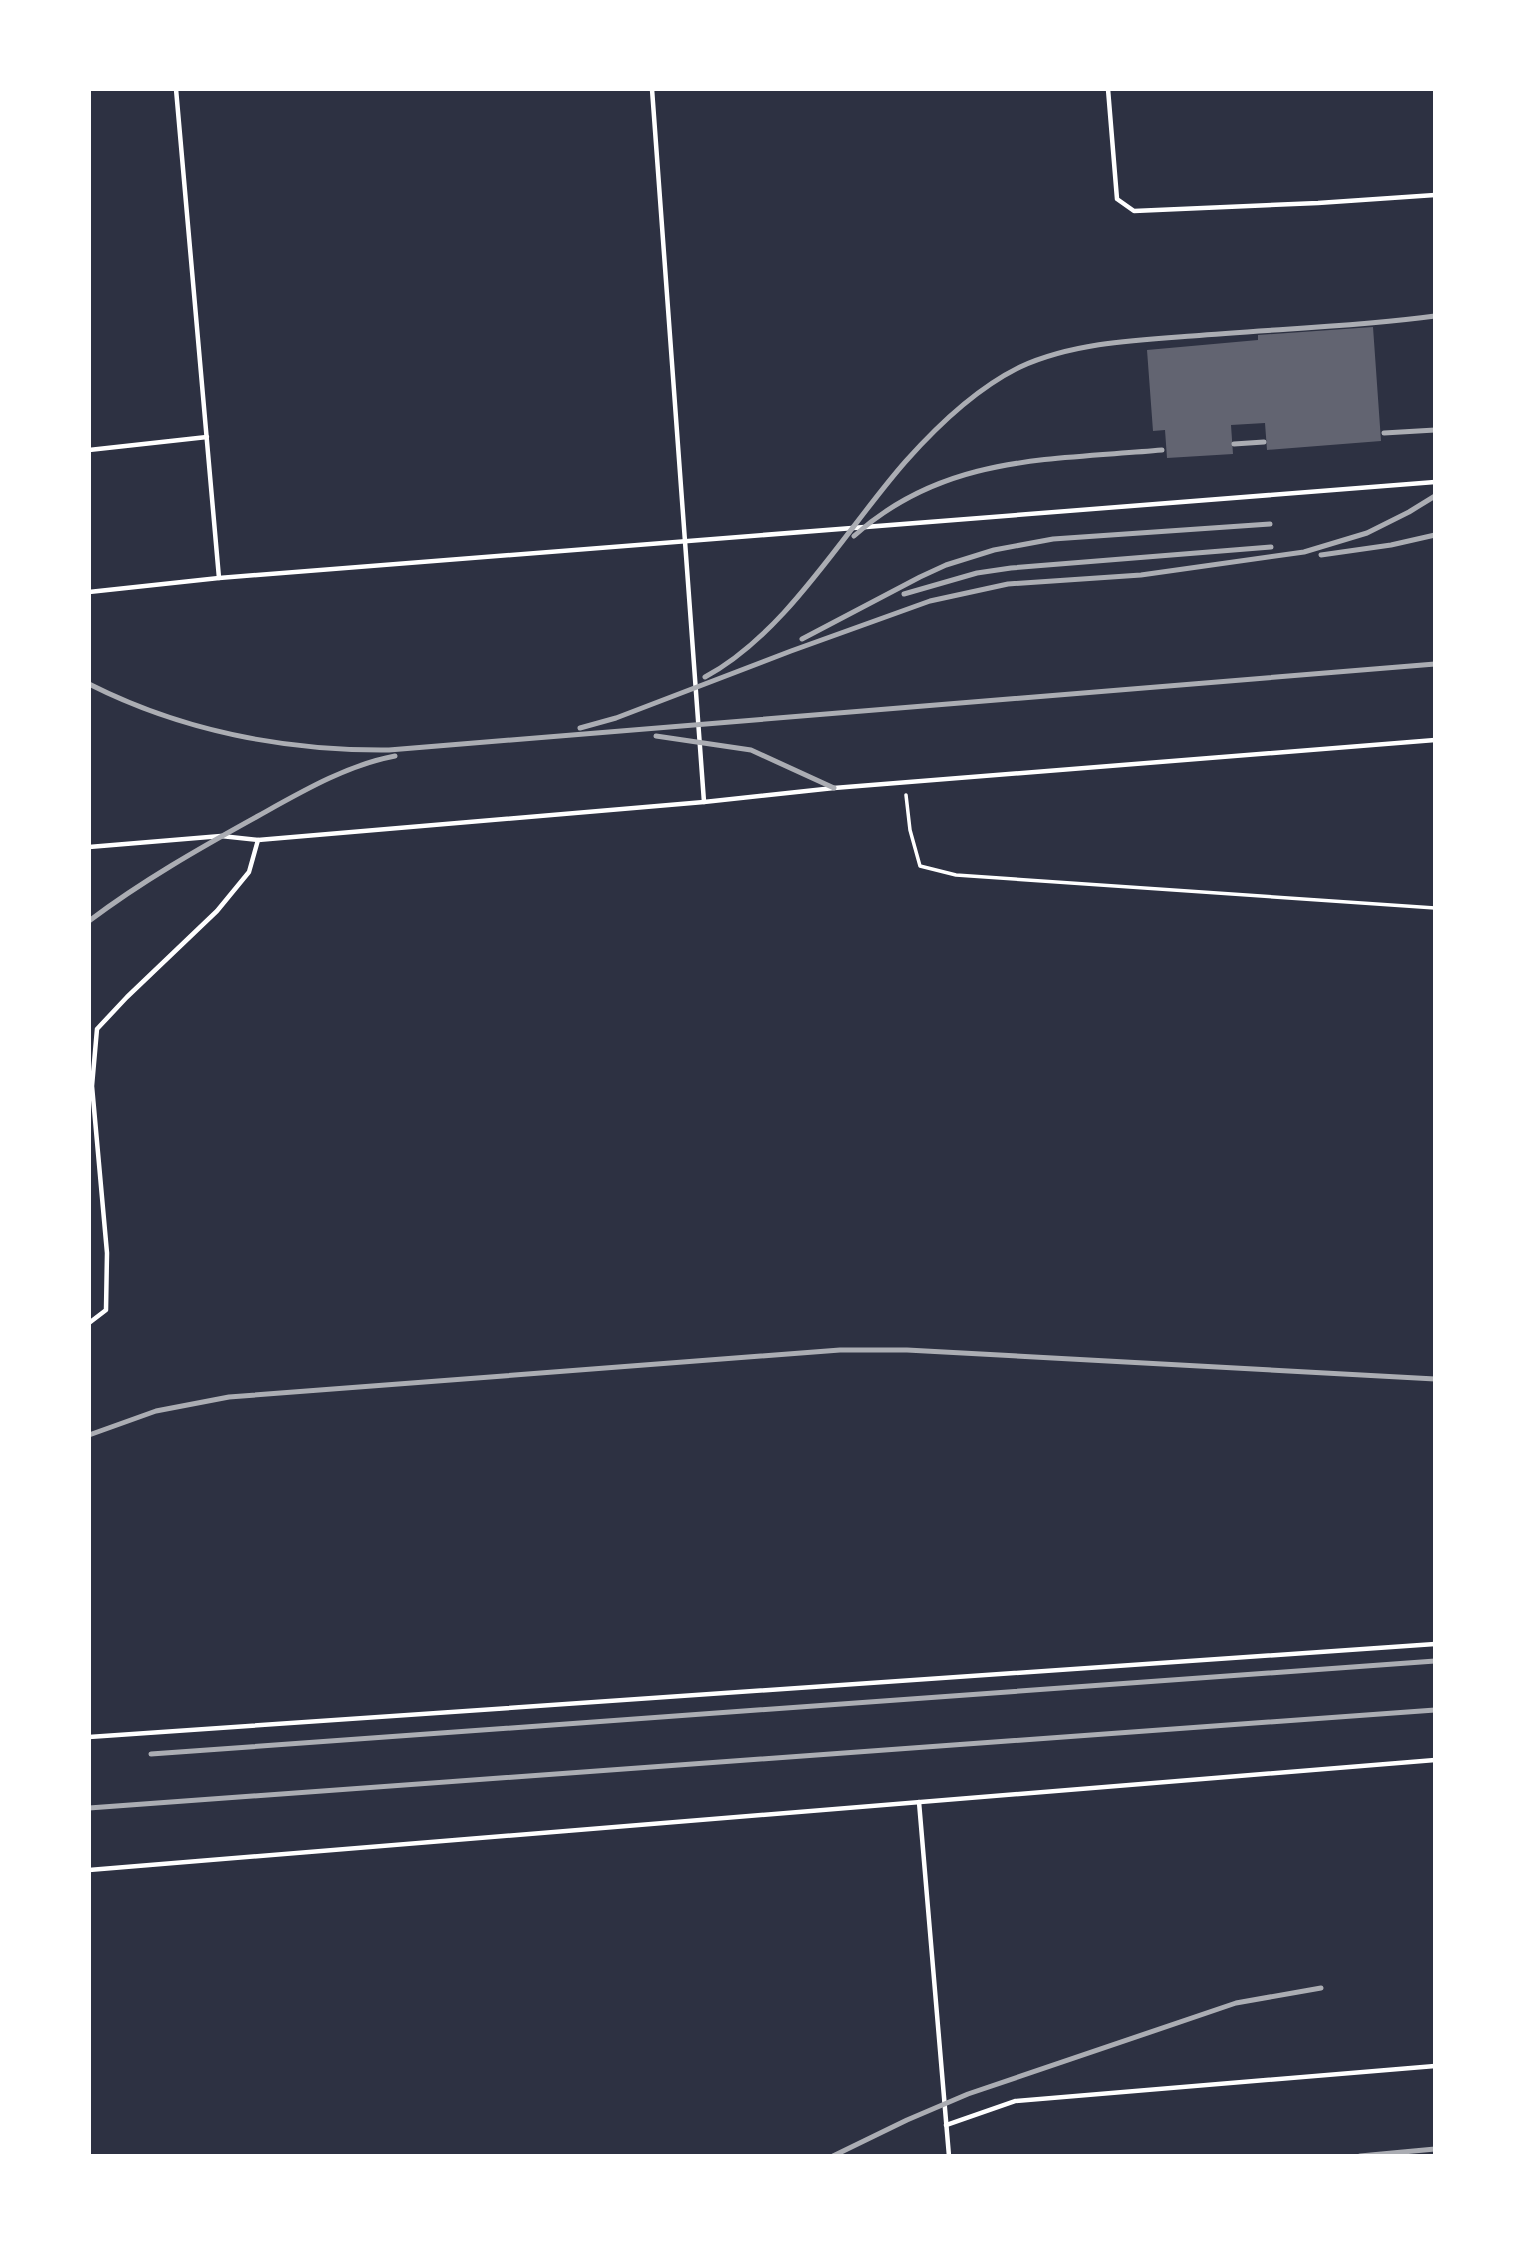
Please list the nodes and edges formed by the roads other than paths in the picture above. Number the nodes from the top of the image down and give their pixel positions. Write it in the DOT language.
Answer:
graph roads {
  1 [pos="176,89"];
  2 [pos="652,89"];
  3 [pos="1108,89"];
  4 [pos="1435,195"];
  5 [pos="206,437"];
  6 [pos="89,450"];
  7 [pos="1435,482"];
  8 [pos="686,540"];
  9 [pos="219,578"];
  10 [pos="89,592"];
  11 [pos="1435,740"];
  12 [pos="704,802"];
  13 [pos="258,840"];
  14 [pos="89,847"];
  15 [pos="89,1323"];
  16 [pos="1435,1644"];
  17 [pos="89,1737"];
  18 [pos="1435,1760"];
  19 [pos="919,1802"];
  20 [pos="89,1870"];
  21 [pos="1435,2066"];
  22 [pos="946,2125"];
  23 [pos="948,2156"];
  1 -- 5 [label="lane"];
  2 -- 8 [label="lane"];
  3 -- 4 [label="lane"];
  5 -- 6 [label="lane"];
  5 -- 9 [label="lane"];
  7 -- 8 [label="lane"];
  8 -- 9 [label="lane"];
  8 -- 12 [label="lane"];
  9 -- 10 [label="lane"];
  11 -- 12 [label="lane"];
  12 -- 13 [label="lane"];
  13 -- 14 [label="lane"];
  13 -- 15 [label="lane"];
  16 -- 17 [label="lane"];
  18 -- 19 [label="lane"];
  19 -- 20 [label="lane"];
  19 -- 22 [label="lane"];
  21 -- 22 [label="lane"];
  22 -- 23 [label="lane"];
}
